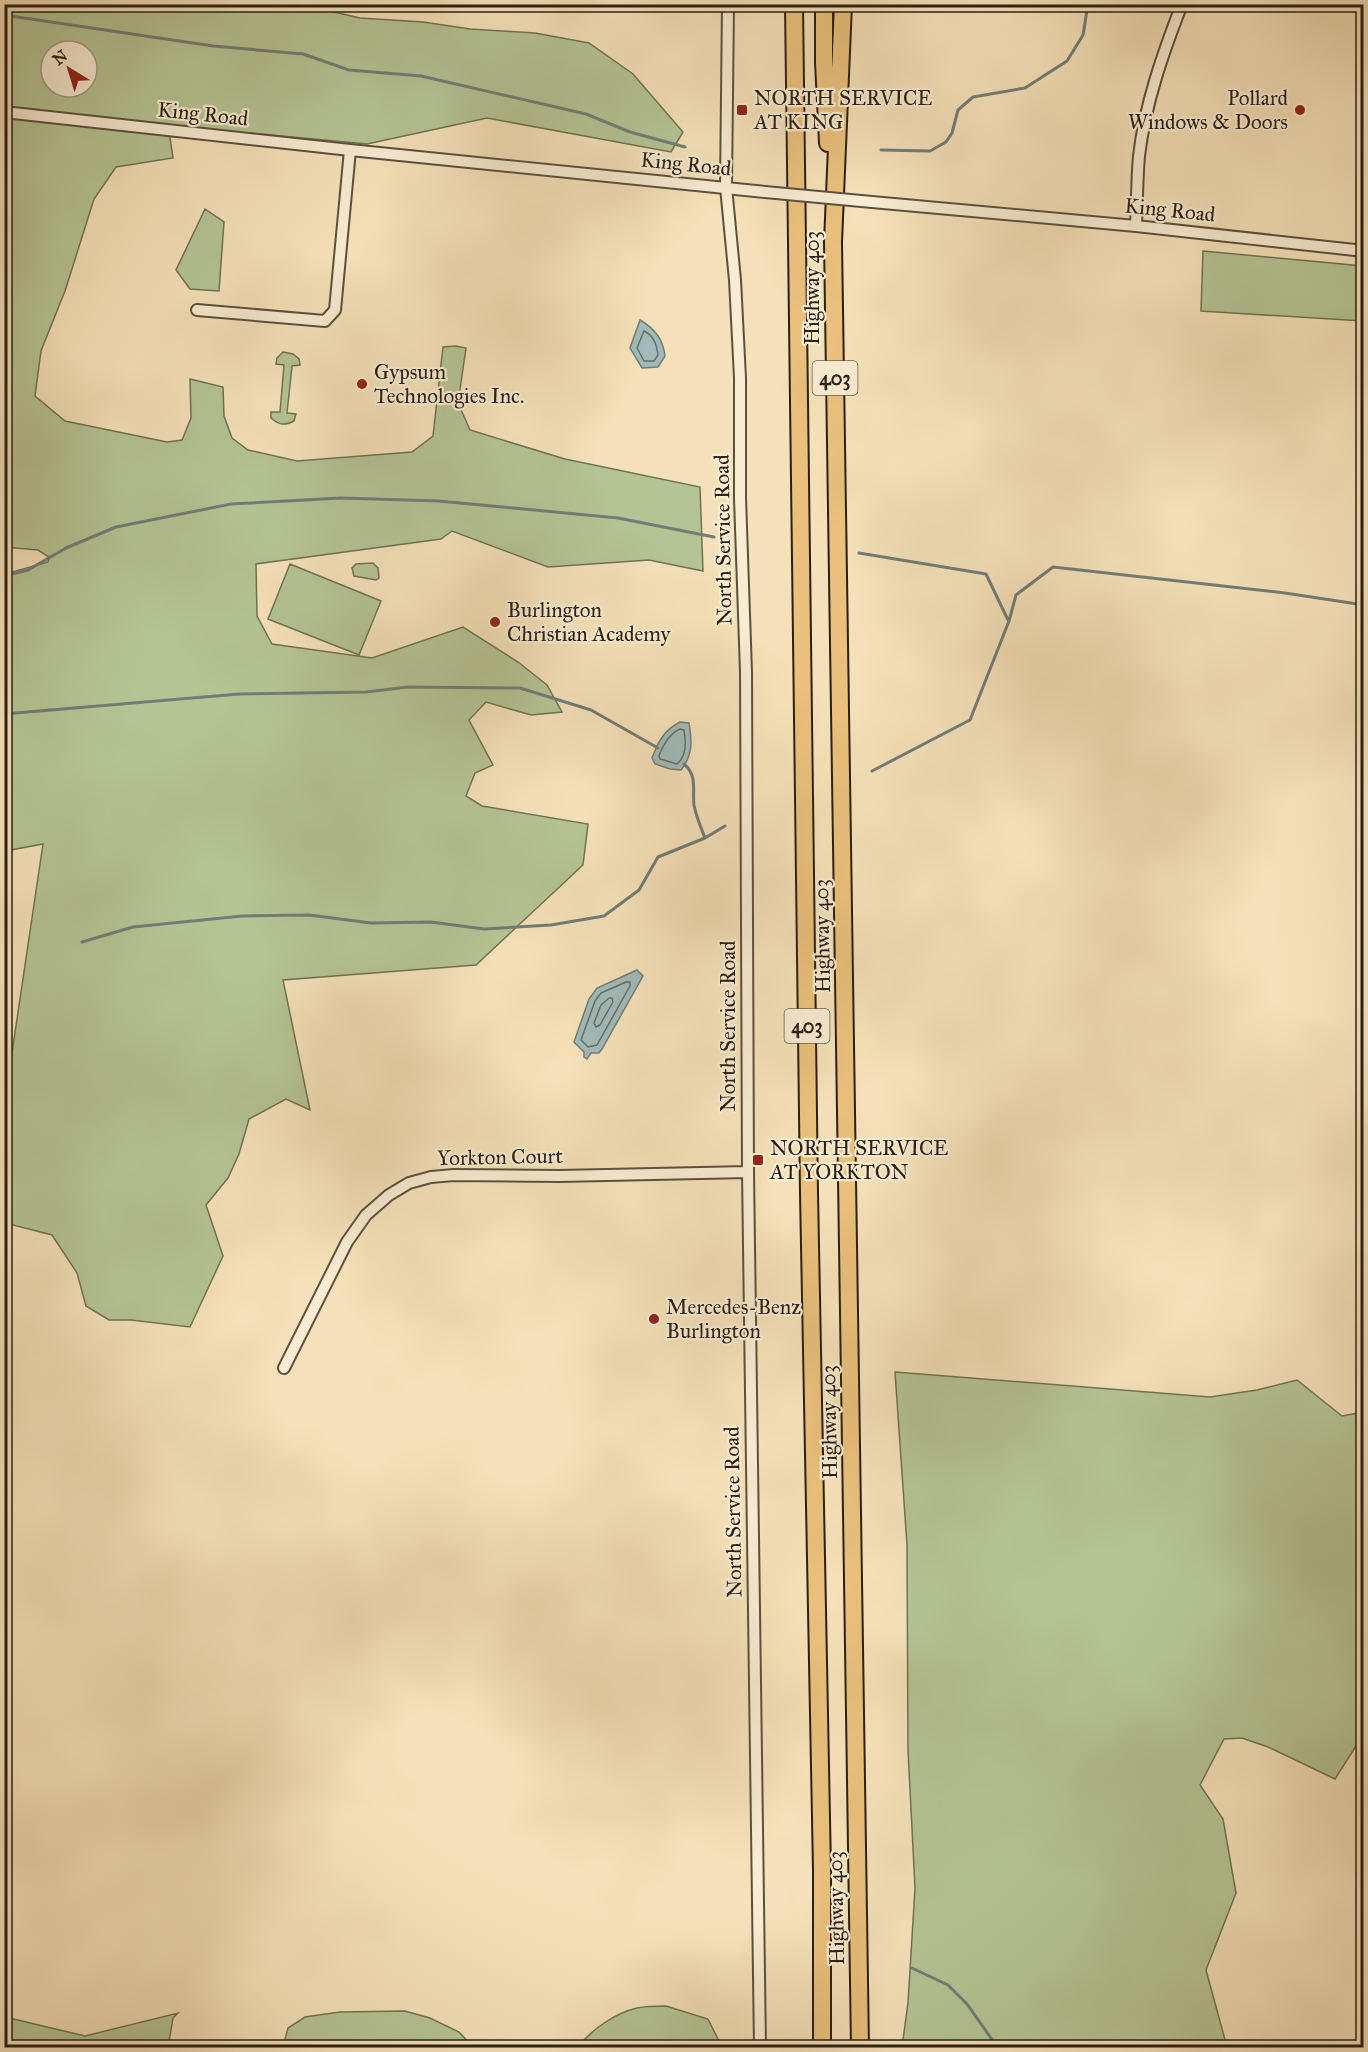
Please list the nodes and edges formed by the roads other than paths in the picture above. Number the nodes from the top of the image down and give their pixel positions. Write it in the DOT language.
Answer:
graph roads {
  1 [pos="728,4"];
  2 [pos="794,4"];
  3 [pos="824,4"];
  4 [pos="843,4"];
  5 [pos="1182,4"];
  6 [pos="4,112"];
  7 [pos="350,150"];
  8 [pos="726,187"];
  9 [pos="1136,226"];
  10 [pos="833,242"];
  11 [pos="1364,251"];
  12 [pos="197,310"];
  13 [pos="748,1172"];
  14 [pos="284,1368"];
  15 [pos="760,2048"];
  16 [pos="822,2048"];
  17 [pos="860,2048"];
  1 -- 8 [label="street, North Service Road"];
  2 -- 16 [label="highway, Highway 403 / 403"];
  3 -- 10 [label="highway"];
  4 -- 10 [label="highway, Highway 403 / 403"];
  5 -- 9 [label="street"];
  6 -- 7 [label="street, King Road"];
  7 -- 8 [label="street, King Road"];
  7 -- 12 [label="street"];
  8 -- 9 [label="street, King Road, bridge"];
  8 -- 13 [label="street, North Service Road"];
  9 -- 11 [label="street, King Road"];
  10 -- 17 [label="highway, Highway 403 / 403"];
  13 -- 14 [label="street, Yorkton Court"];
  13 -- 15 [label="street, North Service Road"];
}
